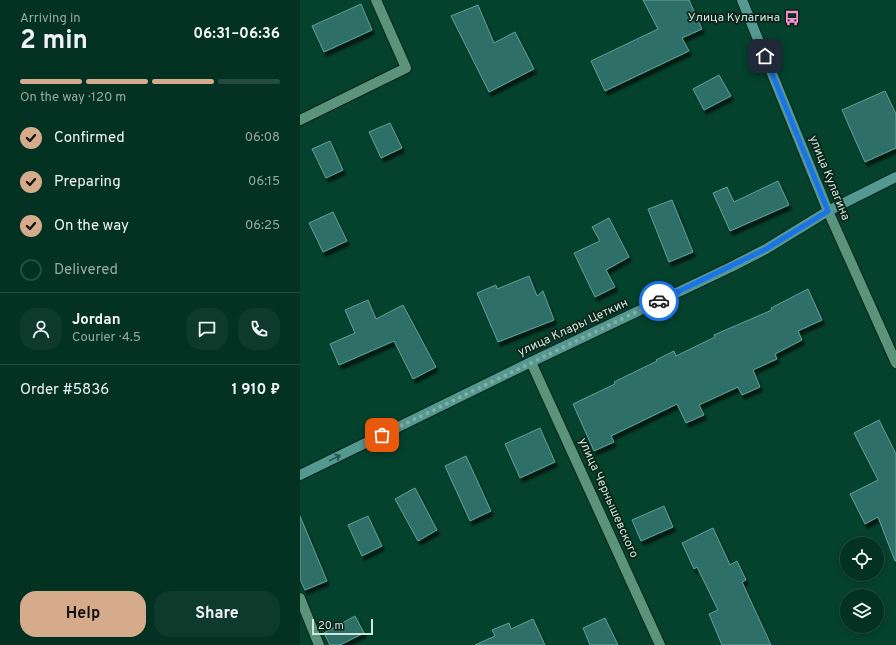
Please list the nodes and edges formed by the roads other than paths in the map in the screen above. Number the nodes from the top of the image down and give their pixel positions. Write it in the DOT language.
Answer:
graph roads {
  1 [pos="376,0"];
  2 [pos="742,0"];
  3 [pos="300,120"];
  4 [pos="896,177"];
  5 [pos="828,211"];
  6 [pos="531,362"];
  7 [pos="896,364"];
  8 [pos="300,475"];
  9 [pos="300,598"];
  10 [pos="319,645"];
  11 [pos="660,645"];
  1 -- 3 [label="street"];
  2 -- 5 [label="main road, улица Кулагина"];
  4 -- 5 [label="main road, улица Клары Цеткин"];
  5 -- 6 [label="main road, улица Клары Цеткин"];
  5 -- 7 [label="street, улица Кулагина"];
  8 -- 6 [label="main road, улица Клары Цеткин, one-way"];
  6 -- 11 [label="street, улица Чернышевского"];
  9 -- 10 [label="street"];
}
